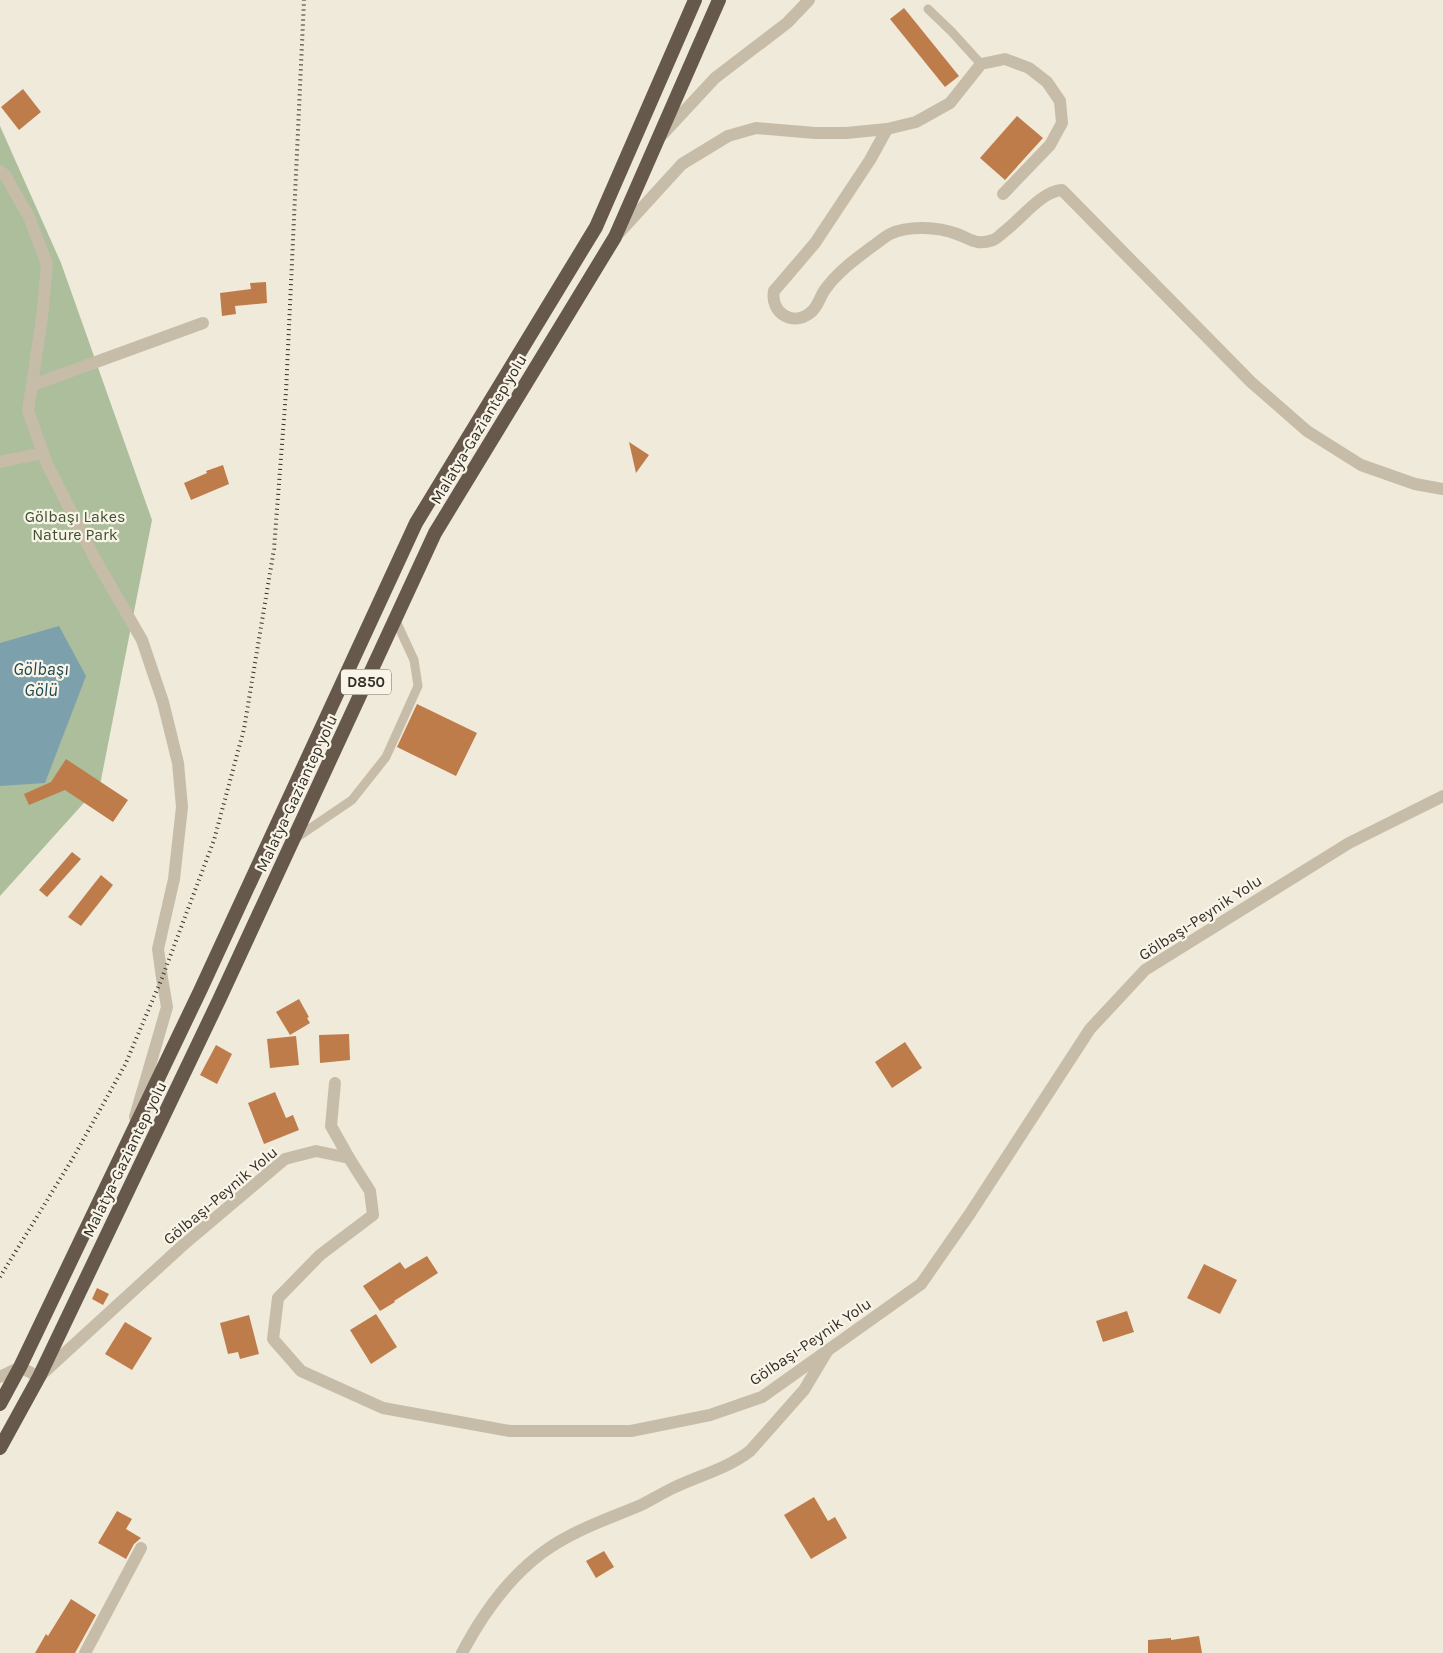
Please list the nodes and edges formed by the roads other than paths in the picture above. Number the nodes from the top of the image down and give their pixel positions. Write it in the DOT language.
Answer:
graph roads {
  1 [pos="695,0"];
  2 [pos="719,0"];
  3 [pos="809,0"];
  4 [pos="928,9"];
  5 [pos="981,64"];
  6 [pos="887,130"];
  7 [pos="658,138"];
  8 [pos="0,171"];
  9 [pos="1003,194"];
  10 [pos="615,236"];
  11 [pos="203,323"];
  12 [pos="32,385"];
  13 [pos="43,453"];
  14 [pos="0,462"];
  15 [pos="1443,489"];
  16 [pos="395,619"];
  17 [pos="1443,796"];
  18 [pos="293,840"];
  19 [pos="335,1083"];
  20 [pos="128,1141"];
  21 [pos="348,1158"];
  22 [pos="828,1350"];
  23 [pos="20,1367"];
  24 [pos="0,1377"];
  25 [pos="39,1377"];
  26 [pos="0,1404"];
  27 [pos="0,1448"];
  28 [pos="141,1548"];
  29 [pos="89,1652"];
  30 [pos="462,1653"];
  1 -- 20 [label="highway, Malatya-Gaziantep yolu / D850"];
  2 -- 7 [label="highway, Malatya-Gaziantep yolu / D850"];
  3 -- 7 [label="street"];
  4 -- 5 [label="lane"];
  5 -- 6 [label="street"];
  5 -- 9 [label="street"];
  6 -- 10 [label="street"];
  6 -- 15 [label="street"];
  7 -- 10 [label="highway, Malatya-Gaziantep yolu / D850"];
  8 -- 12 [label="street"];
  10 -- 16 [label="highway, Malatya-Gaziantep yolu / D850"];
  11 -- 12 [label="street"];
  12 -- 13 [label="street"];
  13 -- 14 [label="street"];
  13 -- 20 [label="street"];
  16 -- 18 [label="highway, Malatya-Gaziantep yolu / D850"];
  16 -- 18 [label="lane"];
  17 -- 22 [label="street, Gölbaşı-Peynik Yolu"];
  18 -- 25 [label="highway, Malatya-Gaziantep yolu / D850"];
  19 -- 21 [label="street"];
  20 -- 23 [label="highway, Malatya-Gaziantep yolu / D850"];
  21 -- 22 [label="street, Gölbaşı-Peynik Yolu"];
  21 -- 25 [label="street, Gölbaşı-Peynik Yolu"];
  22 -- 30 [label="street"];
  23 -- 24 [label="street"];
  23 -- 25 [label="street"];
  23 -- 26 [label="highway, Malatya-Gaziantep yolu / D850"];
  25 -- 27 [label="highway, Malatya-Gaziantep yolu / D850"];
  28 -- 29 [label="street"];
}
